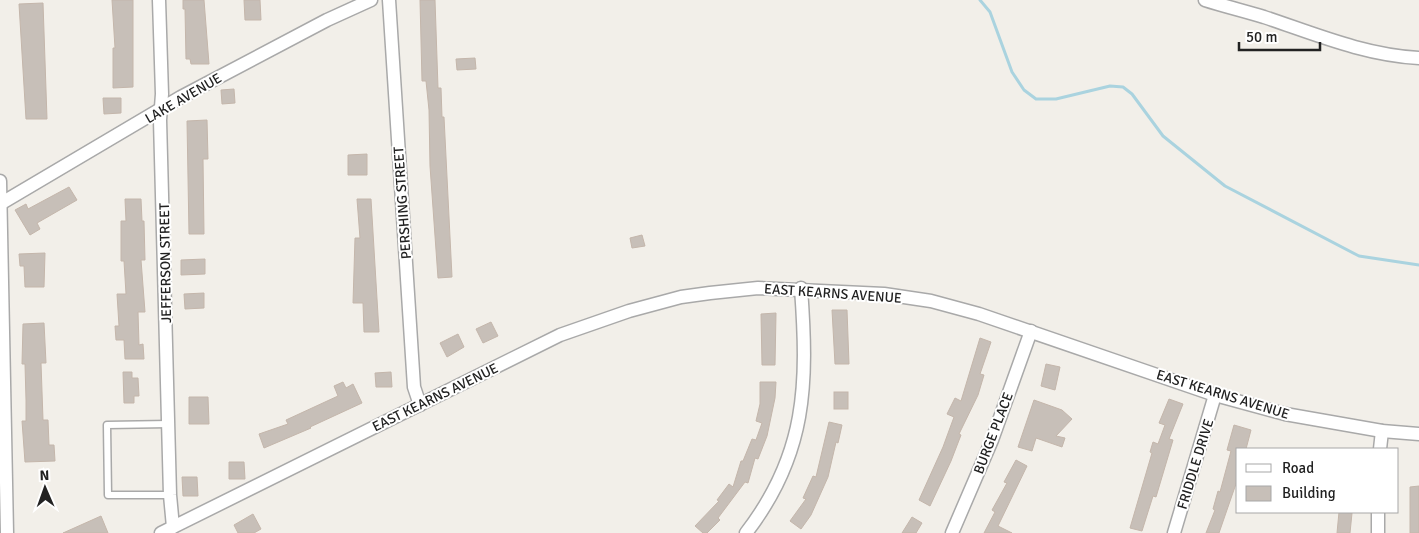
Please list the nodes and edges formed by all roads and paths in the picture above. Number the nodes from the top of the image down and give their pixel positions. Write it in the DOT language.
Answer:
graph roads {
  1 [pos="159,0"];
  2 [pos="371,0"];
  3 [pos="389,0"];
  4 [pos="1204,0"];
  5 [pos="1419,58"];
  6 [pos="160,111"];
  7 [pos="0,181"];
  8 [pos="0,204"];
  9 [pos="801,288"];
  10 [pos="1031,331"];
  11 [pos="1216,395"];
  12 [pos="420,405"];
  13 [pos="169,424"];
  14 [pos="1382,431"];
  15 [pos="1419,434"];
  16 [pos="1380,448"];
  17 [pos="170,495"];
  18 [pos="1378,513"];
  19 [pos="173,527"];
  20 [pos="7,533"];
  21 [pos="161,533"];
  22 [pos="746,533"];
  23 [pos="952,533"];
  24 [pos="1174,533"];
  25 [pos="1378,533"];
  1 -- 6 [label="street, JEFFERSON STREET"];
  2 -- 6 [label="street, LAKE AVENUE"];
  3 -- 12 [label="street, PERSHING STREET"];
  4 -- 5 [label="street"];
  6 -- 8 [label="street, LAKE AVENUE"];
  6 -- 13 [label="street, JEFFERSON STREET"];
  7 -- 8 [label="street"];
  8 -- 20 [label="street"];
  9 -- 10 [label="street, EAST KEARNS AVENUE"];
  9 -- 12 [label="street, EAST KEARNS AVENUE"];
  9 -- 22 [label="street"];
  10 -- 11 [label="street, EAST KEARNS AVENUE"];
  10 -- 23 [label="street, BURGE PLACE"];
  11 -- 14 [label="street, EAST KEARNS AVENUE"];
  11 -- 24 [label="street, FRIDDLE DRIVE"];
  12 -- 19 [label="street, EAST KEARNS AVENUE"];
  13 -- 17 [label="street, JEFFERSON STREET"];
  13 -- 17 [label="lane"];
  14 -- 15 [label="street, EAST KEARNS AVENUE"];
  14 -- 16 [label="street"];
  17 -- 19 [label="street, JEFFERSON STREET"];
  18 -- 25 [label="street"];
  19 -- 21 [label="street, EAST KEARNS AVENUE"];
}
